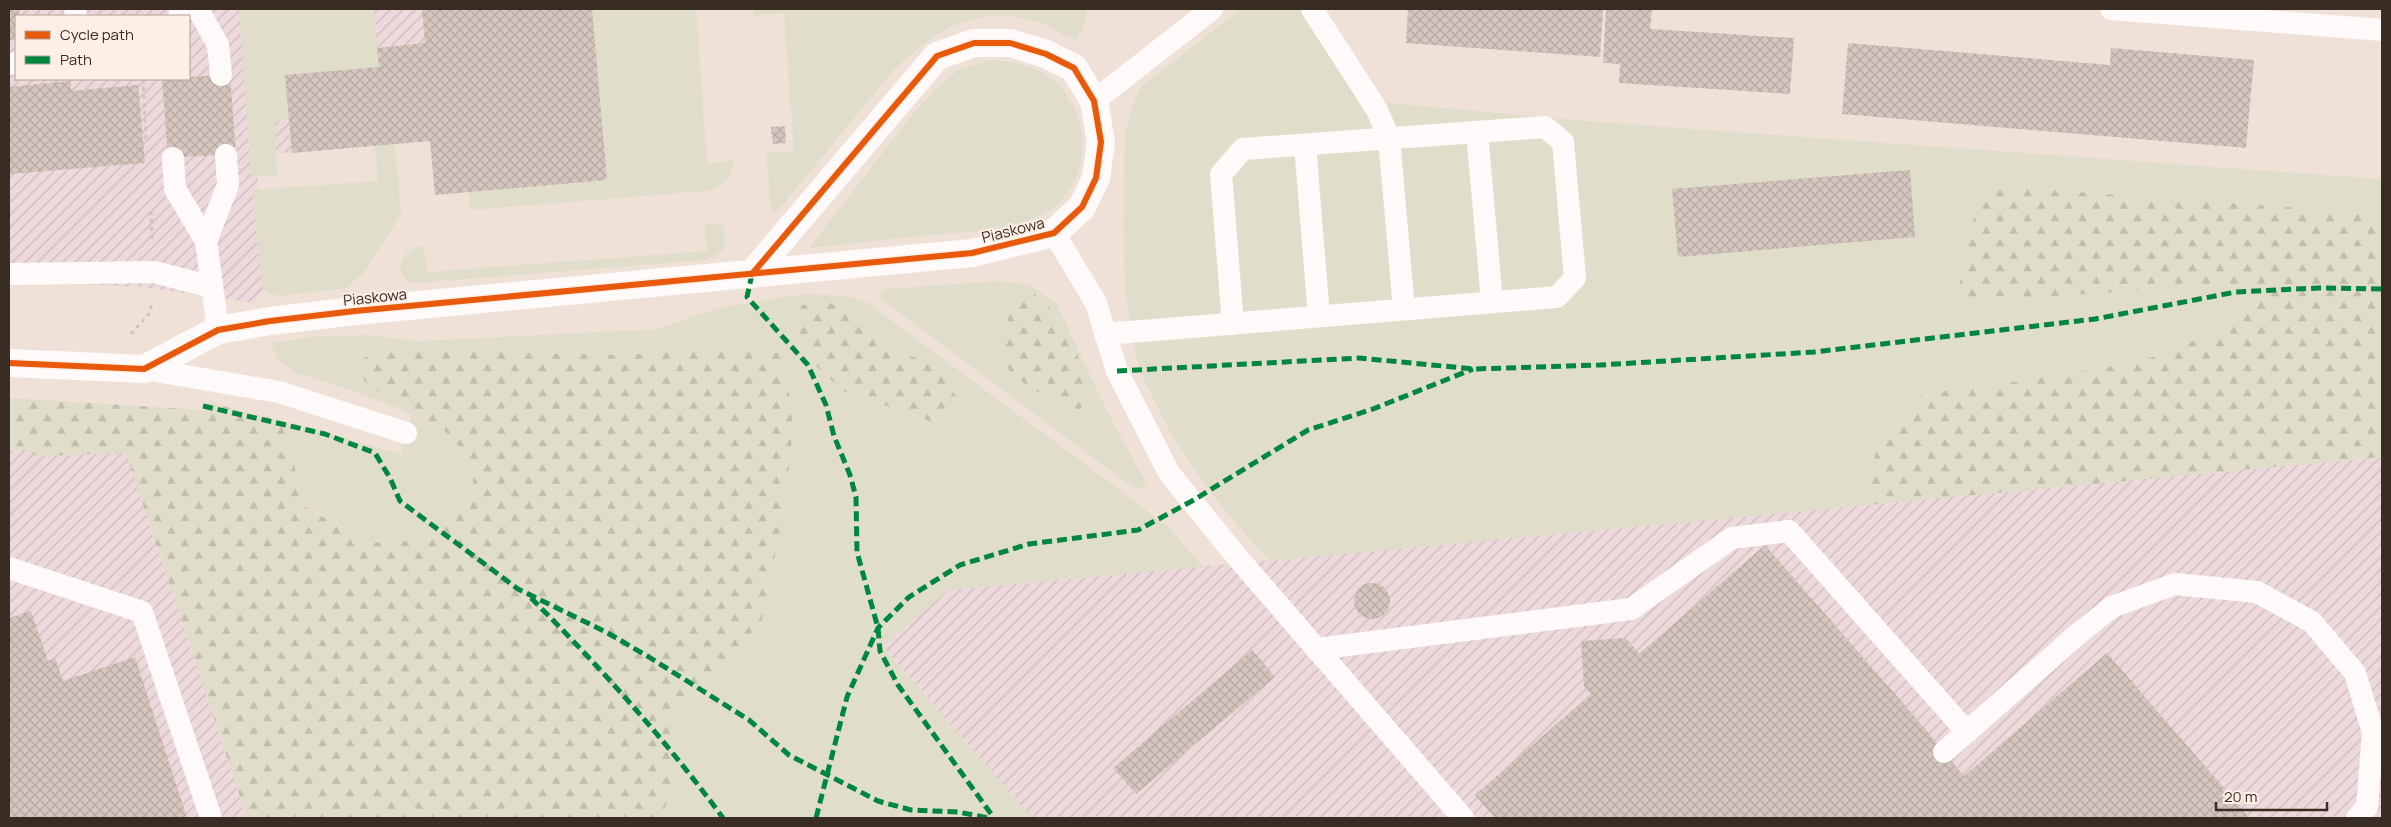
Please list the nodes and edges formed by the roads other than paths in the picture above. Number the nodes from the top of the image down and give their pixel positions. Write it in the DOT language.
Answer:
graph roads {
  1 [pos="198,9"];
  2 [pos="1212,9"];
  3 [pos="1312,9"];
  4 [pos="2111,9"];
  5 [pos="2382,30"];
  6 [pos="221,75"];
  7 [pos="1094,101"];
  8 [pos="1477,132"];
  9 [pos="1389,138"];
  10 [pos="1305,145"];
  11 [pos="226,155"];
  12 [pos="173,158"];
  13 [pos="1054,233"];
  14 [pos="206,240"];
  15 [pos="9,274"];
  16 [pos="752,274"];
  17 [pos="212,287"];
  18 [pos="1492,302"];
  19 [pos="1404,309"];
  20 [pos="1319,316"];
  21 [pos="1233,324"];
  22 [pos="218,330"];
  23 [pos="1106,334"];
  24 [pos="9,363"];
  25 [pos="144,369"];
  26 [pos="406,433"];
  27 [pos="9,568"];
  28 [pos="1316,649"];
  29 [pos="1966,732"];
  30 [pos="2378,732"];
  31 [pos="1944,752"];
  32 [pos="211,818"];
  33 [pos="1463,818"];
  34 [pos="2357,818"];
  1 -- 6 [label="lane"];
  2 -- 7 [label="lane"];
  3 -- 9 [label="lane"];
  4 -- 5 [label="lane"];
  7 -- 13 [label="street, Piaskowa"];
  7 -- 16 [label="street, Piaskowa"];
  8 -- 9 [label="lane"];
  8 -- 18 [label="lane"];
  8 -- 18 [label="lane"];
  9 -- 10 [label="lane"];
  9 -- 19 [label="lane"];
  10 -- 20 [label="lane"];
  10 -- 21 [label="lane"];
  11 -- 14 [label="lane"];
  12 -- 14 [label="lane"];
  13 -- 16 [label="street, Piaskowa"];
  13 -- 23 [label="lane"];
  14 -- 17 [label="lane"];
  15 -- 17 [label="lane"];
  16 -- 22 [label="street, Piaskowa"];
  17 -- 22 [label="lane"];
  18 -- 19 [label="lane"];
  19 -- 20 [label="lane"];
  20 -- 21 [label="lane"];
  21 -- 23 [label="lane"];
  22 -- 25 [label="street, Piaskowa"];
  23 -- 28 [label="lane"];
  24 -- 25 [label="street"];
  25 -- 26 [label="lane"];
  27 -- 32 [label="lane"];
  28 -- 29 [label="lane"];
  28 -- 33 [label="lane"];
  29 -- 30 [label="lane"];
  29 -- 31 [label="lane"];
  30 -- 34 [label="lane"];
}
